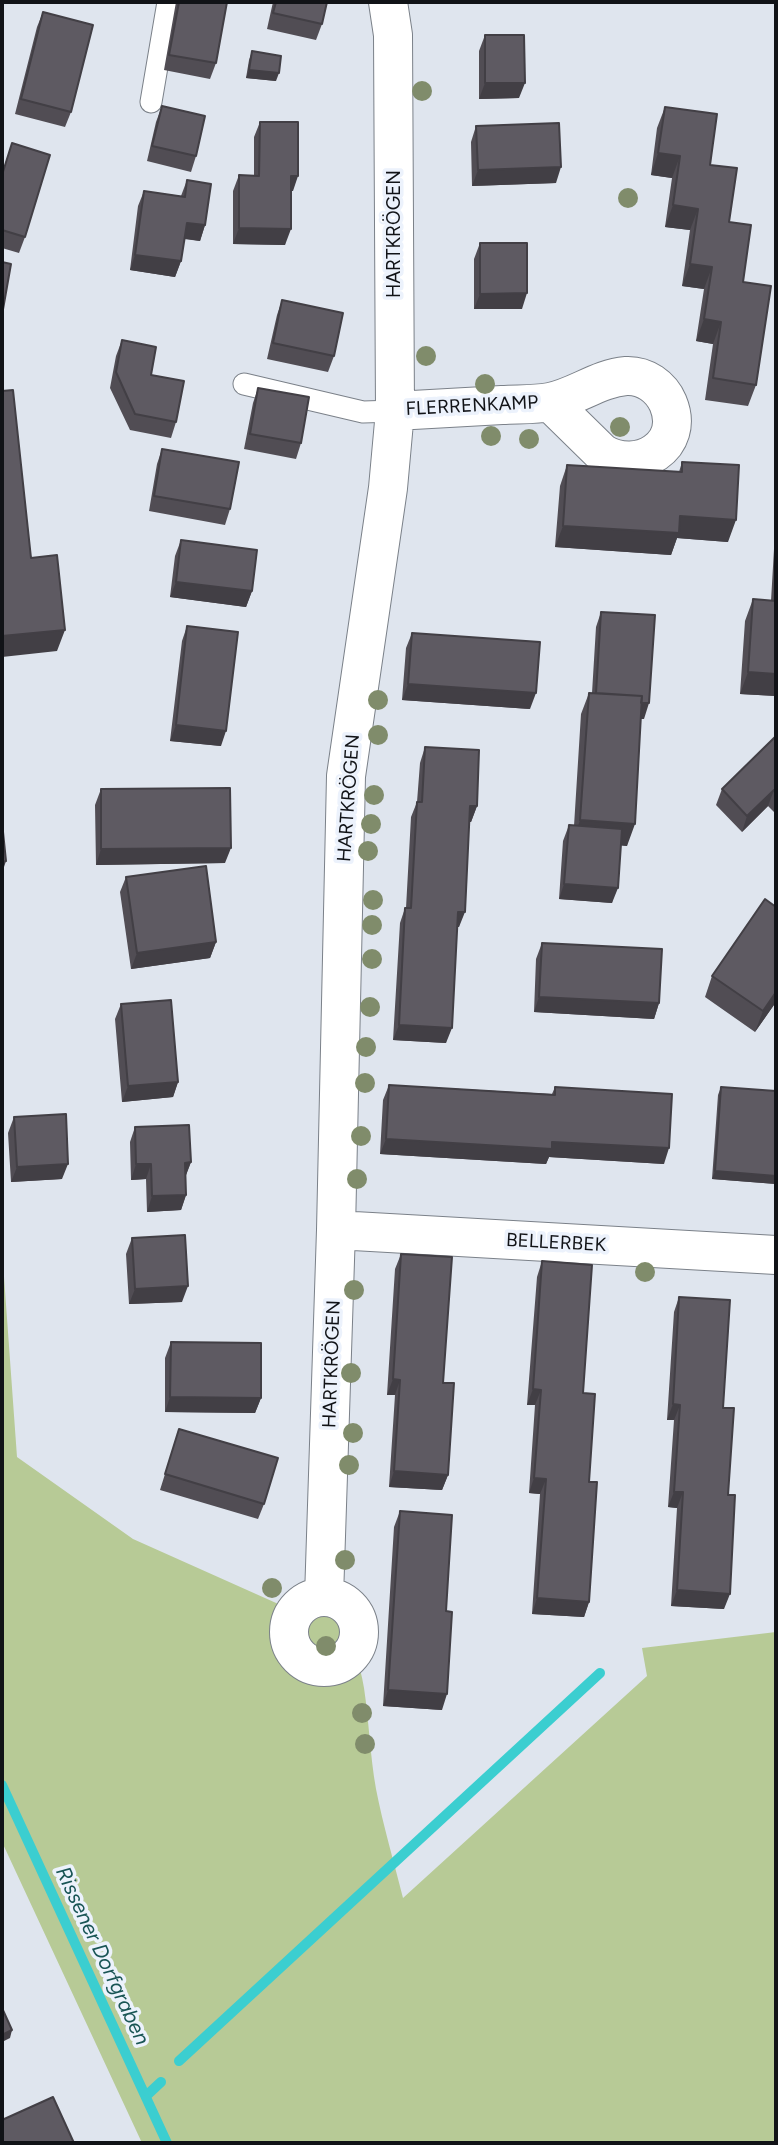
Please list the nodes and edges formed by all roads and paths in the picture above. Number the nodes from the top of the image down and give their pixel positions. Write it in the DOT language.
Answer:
graph roads {
  1 [pos="168,2"];
  2 [pos="388,2"];
  3 [pos="151,102"];
  4 [pos="244,384"];
  5 [pos="550,402"];
  6 [pos="395,411"];
  7 [pos="336,1230"];
  8 [pos="776,1255"];
  9 [pos="324,1597"];
  1 -- 3 [label="lane"];
  2 -- 6 [label="street, HARTKRÖGEN"];
  4 -- 6 [label="lane"];
  5 -- 6 [label="street, FLERRENKAMP"];
  6 -- 7 [label="street, HARTKRÖGEN"];
  7 -- 8 [label="street, BELLERBEK"];
  7 -- 9 [label="street, HARTKRÖGEN"];
}
